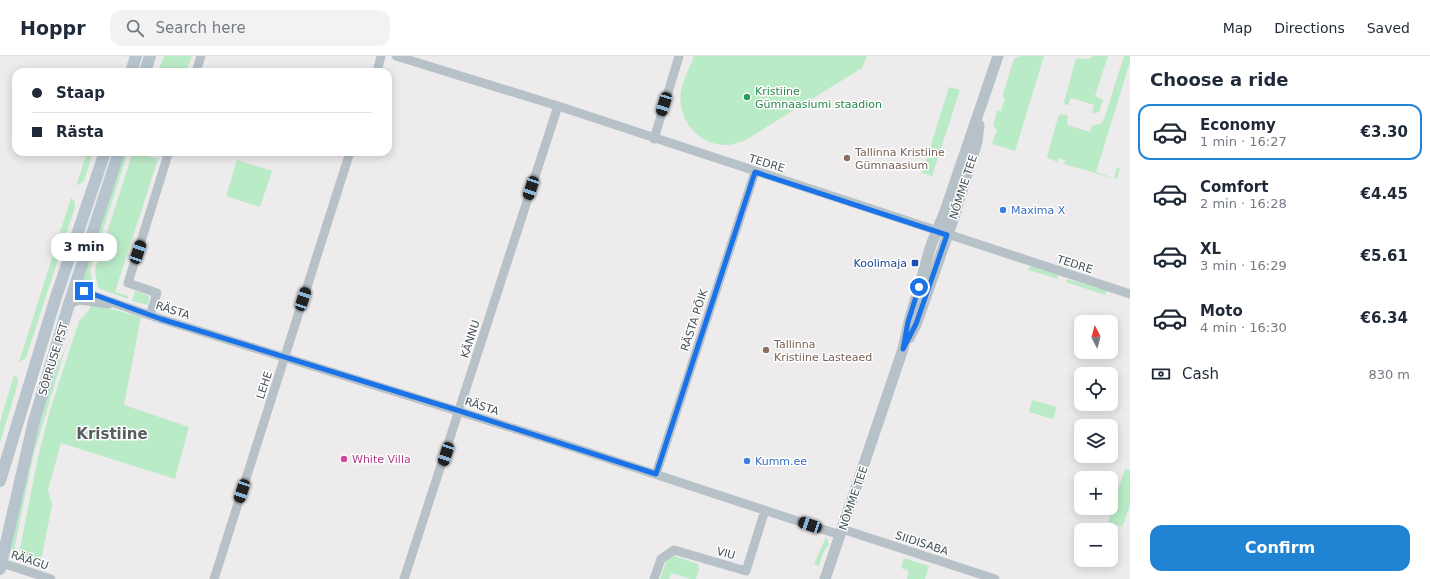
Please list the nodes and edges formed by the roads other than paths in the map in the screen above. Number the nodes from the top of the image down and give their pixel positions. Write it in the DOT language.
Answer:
graph roads {
  1 [pos="136,56"];
  2 [pos="150,56"];
  3 [pos="201,56"];
  4 [pos="381,56"];
  5 [pos="396,56"];
  6 [pos="679,56"];
  7 [pos="998,56"];
  8 [pos="132,68"];
  9 [pos="146,68"];
  10 [pos="197,68"];
  11 [pos="378,68"];
  12 [pos="558,106"];
  13 [pos="654,139"];
  14 [pos="104,156"];
  15 [pos="118,156"];
  16 [pos="349,156"];
  17 [pos="167,157"];
  18 [pos="755,172"];
  19 [pos="942,233"];
  20 [pos="74,289"];
  21 [pos="1130,294"];
  22 [pos="69,304"];
  23 [pos="116,304"];
  24 [pos="150,315"];
  25 [pos="284,358"];
  26 [pos="460,411"];
  27 [pos="656,474"];
  28 [pos="0,481"];
  29 [pos="765,510"];
  30 [pos="841,532"];
  31 [pos="1,566"];
  32 [pos="51,579"];
  33 [pos="214,579"];
  34 [pos="404,579"];
  35 [pos="654,579"];
  36 [pos="825,579"];
  37 [pos="995,579"];
  1 -- 8 [label="main road"];
  2 -- 9 [label="main road"];
  3 -- 10 [label="street"];
  4 -- 11 [label="street"];
  5 -- 12 [label="street, TEDRE"];
  6 -- 13 [label="street"];
  7 -- 19 [label="street, NÕMME TEE"];
  12 -- 13 [label="street, TEDRE"];
  12 -- 26 [label="street, KÄNNU"];
  13 -- 18 [label="street, TEDRE"];
  14 -- 28 [label="main road, SÕPRUSE PST"];
  15 -- 20 [label="main road, SÕPRUSE PST"];
  16 -- 25 [label="street, LEHE"];
  17 -- 24 [label="street"];
  18 -- 19 [label="street, TEDRE"];
  18 -- 27 [label="street, RÄSTA PÕIK"];
  19 -- 21 [label="street, TEDRE"];
  19 -- 30 [label="street, NÕMME TEE"];
  20 -- 22 [label="main road, SÕPRUSE PST"];
  20 -- 23 [label="street, RÄSTA"];
  22 -- 23 [label="street, RÄSTA"];
  22 -- 31 [label="main road, SÕPRUSE PST"];
  23 -- 24 [label="street, RÄSTA"];
  24 -- 25 [label="street, RÄSTA"];
  25 -- 26 [label="street, RÄSTA"];
  25 -- 33 [label="street, LEHE"];
  26 -- 27 [label="street, RÄSTA"];
  26 -- 34 [label="street, KÄNNU"];
  27 -- 29 [label="street, RÄSTA"];
  29 -- 30 [label="street, RÄSTA"];
  29 -- 35 [label="street, VIU"];
  30 -- 36 [label="street, NÕMME TEE"];
  30 -- 37 [label="street, SIIDISABA"];
  31 -- 32 [label="street, RÄÄGU"];
}
